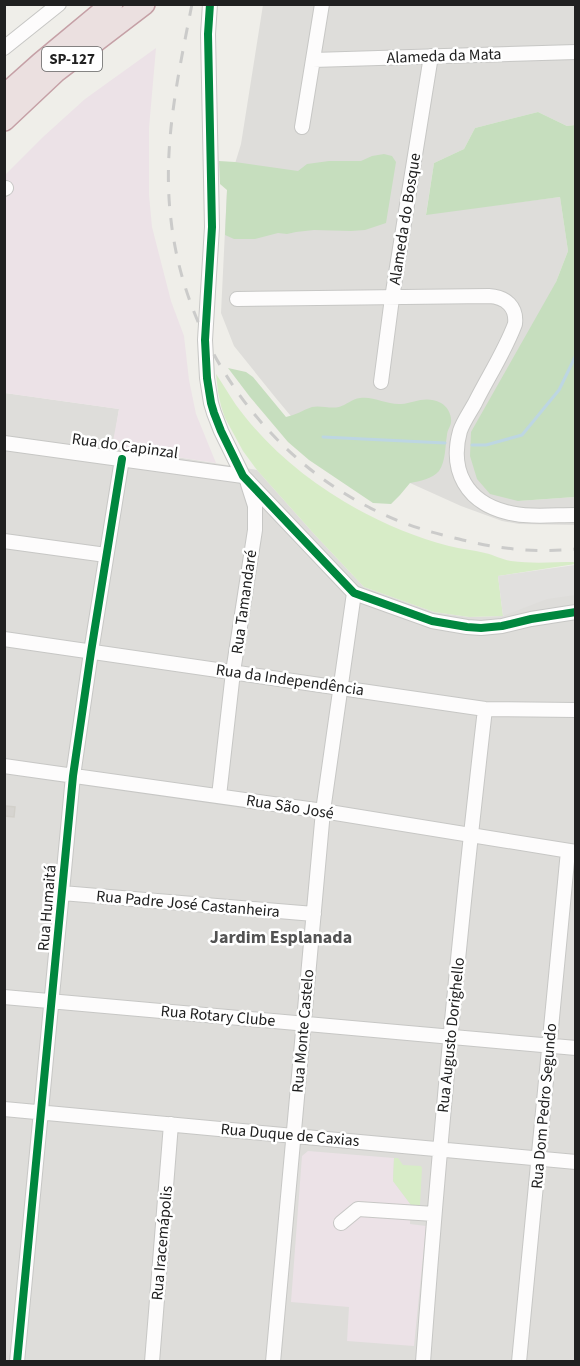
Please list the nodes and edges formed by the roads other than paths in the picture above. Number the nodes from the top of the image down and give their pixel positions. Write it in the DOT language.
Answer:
graph roads {
  1 [pos="112,4"];
  2 [pos="144,4"];
  3 [pos="210,4"];
  4 [pos="322,4"];
  5 [pos="52,6"];
  6 [pos="4,48"];
  7 [pos="576,52"];
  8 [pos="431,56"];
  9 [pos="313,60"];
  10 [pos="4,96"];
  11 [pos="4,120"];
  12 [pos="302,127"];
  13 [pos="392,298"];
  14 [pos="237,299"];
  15 [pos="381,382"];
  16 [pos="4,443"];
  17 [pos="122,459"];
  18 [pos="245,478"];
  19 [pos="576,515"];
  20 [pos="287,522"];
  21 [pos="255,530"];
  22 [pos="4,541"];
  23 [pos="106,555"];
  24 [pos="354,593"];
  25 [pos="576,603"];
  26 [pos="576,612"];
  27 [pos="531,619"];
  28 [pos="4,639"];
  29 [pos="91,652"];
  30 [pos="233,672"];
  31 [pos="340,687"];
  32 [pos="485,709"];
  33 [pos="576,710"];
  34 [pos="4,766"];
  35 [pos="74,776"];
  36 [pos="219,796"];
  37 [pos="323,812"];
  38 [pos="471,834"];
  39 [pos="572,851"];
  40 [pos="62,893"];
  41 [pos="314,914"];
  42 [pos="4,998"];
  43 [pos="52,1002"];
  44 [pos="304,1024"];
  45 [pos="451,1037"];
  46 [pos="549,1046"];
  47 [pos="576,1048"];
  48 [pos="4,1109"];
  49 [pos="41,1112"];
  50 [pos="171,1124"];
  51 [pos="294,1136"];
  52 [pos="440,1149"];
  53 [pos="539,1158"];
  54 [pos="576,1162"];
  55 [pos="434,1214"];
  56 [pos="342,1222"];
  57 [pos="17,1362"];
  58 [pos="152,1362"];
  59 [pos="273,1362"];
  60 [pos="423,1362"];
  61 [pos="519,1362"];
  1 -- 10 [label="highway, SP-127"];
  2 -- 11 [label="highway, SP-127"];
  3 -- 18 [label="street"];
  4 -- 9 [label="street"];
  5 -- 6 [label="street"];
  7 -- 8 [label="street, Alameda da Mata"];
  8 -- 9 [label="street, Alameda da Mata"];
  8 -- 13 [label="street, Alameda do Bosque"];
  9 -- 12 [label="street"];
  13 -- 14 [label="street"];
  13 -- 15 [label="street, Alameda do Bosque"];
  13 -- 19 [label="street"];
  16 -- 17 [label="street, Rua do Capinzal"];
  17 -- 18 [label="street, Rua do Capinzal"];
  17 -- 23 [label="street, Rua Humaitá"];
  18 -- 20 [label="street"];
  18 -- 21 [label="street, Rua Tamandaré"];
  20 -- 21 [label="street"];
  20 -- 24 [label="street"];
  21 -- 30 [label="street, Rua Tamandaré"];
  22 -- 23 [label="street"];
  23 -- 29 [label="street, Rua Humaitá"];
  24 -- 27 [label="street"];
  24 -- 31 [label="street, Rua Monte Castelo"];
  25 -- 27 [label="street"];
  26 -- 27 [label="street"];
  28 -- 29 [label="street, Rua da Independência"];
  29 -- 30 [label="street, Rua da Independência"];
  29 -- 35 [label="street, Rua Humaitá"];
  30 -- 31 [label="street, Rua da Independência"];
  30 -- 36 [label="street, Rua Tamandaré"];
  31 -- 32 [label="street, Rua da Independência"];
  31 -- 37 [label="street, Rua Monte Castelo"];
  32 -- 33 [label="street, Rua da Independência"];
  32 -- 38 [label="street, Rua Augusto Dorighello"];
  34 -- 35 [label="street, Rua São José"];
  35 -- 36 [label="street, Rua São José"];
  35 -- 40 [label="street, Rua Humaitá"];
  36 -- 37 [label="street, Rua São José"];
  37 -- 38 [label="street, Rua São José"];
  37 -- 41 [label="street, Rua Monte Castelo"];
  38 -- 39 [label="street, Rua São José"];
  38 -- 45 [label="street, Rua Augusto Dorighello"];
  39 -- 46 [label="street, Rua Dom Pedro Segundo"];
  40 -- 41 [label="street, Rua Padre José Castanheira"];
  40 -- 43 [label="street, Rua Humaitá"];
  41 -- 44 [label="street, Rua Monte Castelo"];
  42 -- 43 [label="street, Rua Rotary Clube"];
  43 -- 44 [label="street, Rua Rotary Clube"];
  43 -- 49 [label="street, Rua Humaitá"];
  44 -- 45 [label="street, Rua Rotary Clube"];
  44 -- 51 [label="street, Rua Monte Castelo"];
  45 -- 46 [label="street, Rua Rotary Clube"];
  45 -- 52 [label="street, Rua Augusto Dorighello"];
  46 -- 47 [label="street, Rua Rotary Clube"];
  46 -- 53 [label="street, Rua Dom Pedro Segundo"];
  48 -- 49 [label="street, Rua Duque de Caxias"];
  49 -- 50 [label="street, Rua Duque de Caxias"];
  49 -- 57 [label="street, Rua Humaitá"];
  50 -- 51 [label="street, Rua Duque de Caxias"];
  50 -- 58 [label="street, Rua Iracemápolis"];
  51 -- 52 [label="street, Rua Duque de Caxias"];
  51 -- 59 [label="street, Rua Monte Castelo"];
  52 -- 53 [label="street, Rua Duque de Caxias"];
  52 -- 55 [label="street, Rua Augusto Dorighello"];
  53 -- 54 [label="street, Rua Duque de Caxias"];
  53 -- 61 [label="street, Rua Dom Pedro Segundo"];
  55 -- 56 [label="street"];
  55 -- 60 [label="street, Rua Augusto Dorighello"];
}
